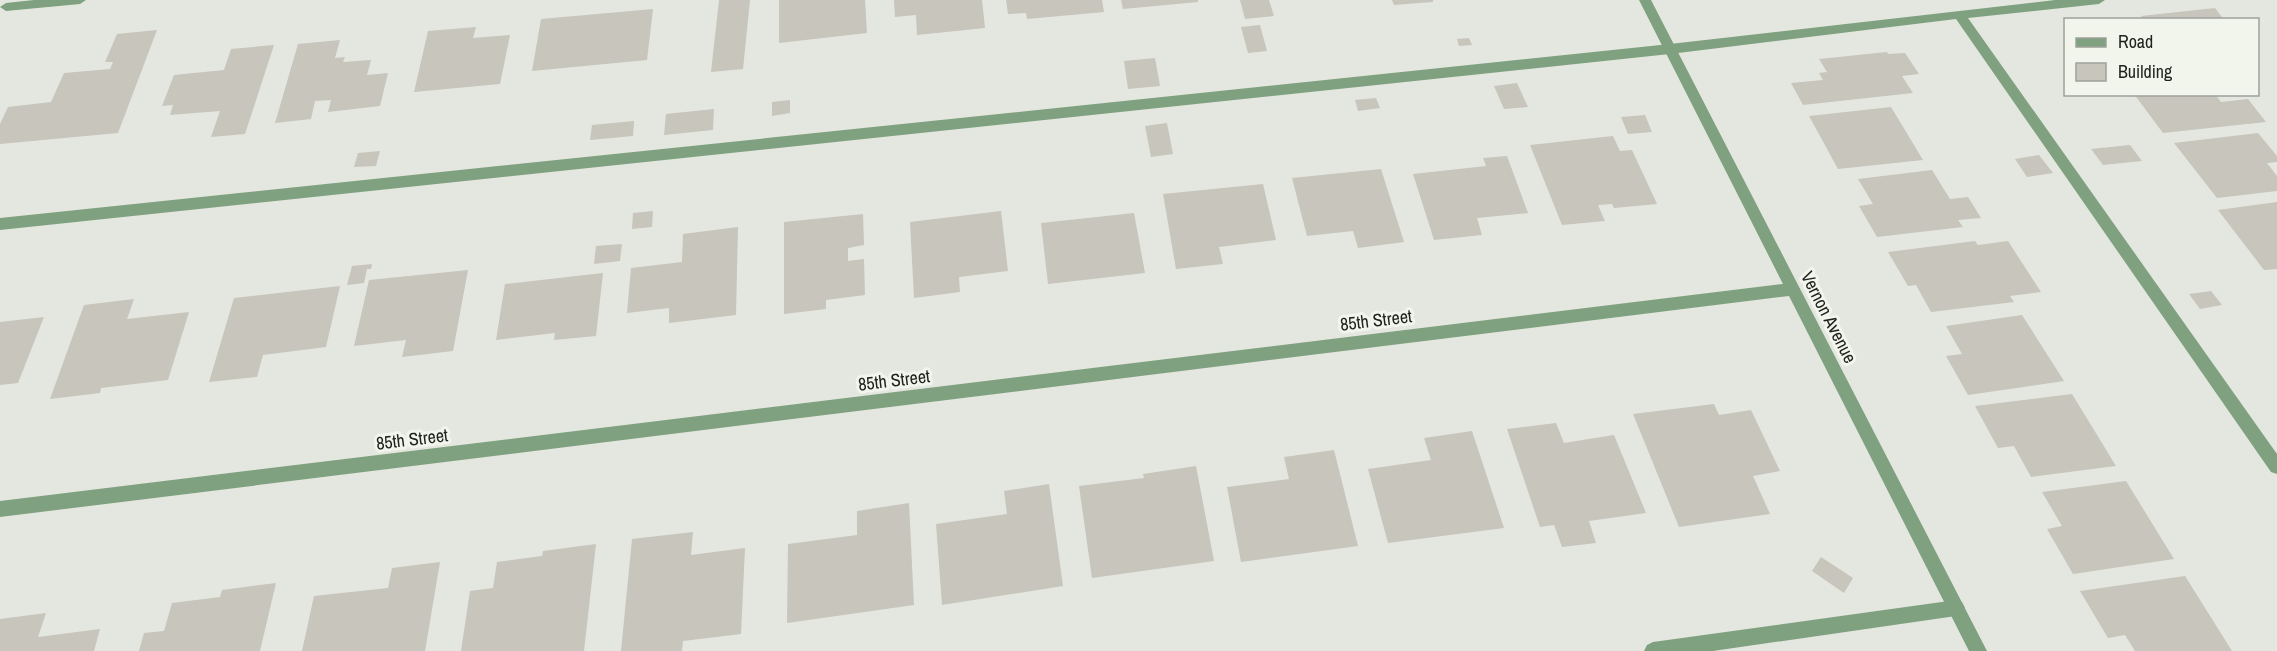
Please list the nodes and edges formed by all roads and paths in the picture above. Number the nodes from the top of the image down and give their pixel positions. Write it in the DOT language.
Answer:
graph roads {
  1 [pos="80,0"];
  2 [pos="1645,0"];
  3 [pos="2099,0"];
  4 [pos="8,3"];
  5 [pos="1959,14"];
  6 [pos="0,19"];
  7 [pos="1670,49"];
  8 [pos="0,224"];
  9 [pos="1793,289"];
  10 [pos="2277,467"];
  11 [pos="0,509"];
  12 [pos="1956,608"];
  13 [pos="1653,651"];
  14 [pos="1978,651"];
  1 -- 4 [label="street"];
  2 -- 7 [label="street, Vernon Avenue"];
  3 -- 5 [label="street"];
  4 -- 6 [label="street"];
  5 -- 7 [label="street"];
  5 -- 10 [label="street"];
  7 -- 8 [label="street"];
  7 -- 9 [label="street, Vernon Avenue"];
  9 -- 11 [label="street, 85th Street"];
  9 -- 12 [label="street, Vernon Avenue"];
  12 -- 13 [label="street"];
  12 -- 14 [label="street, Vernon Avenue"];
}
